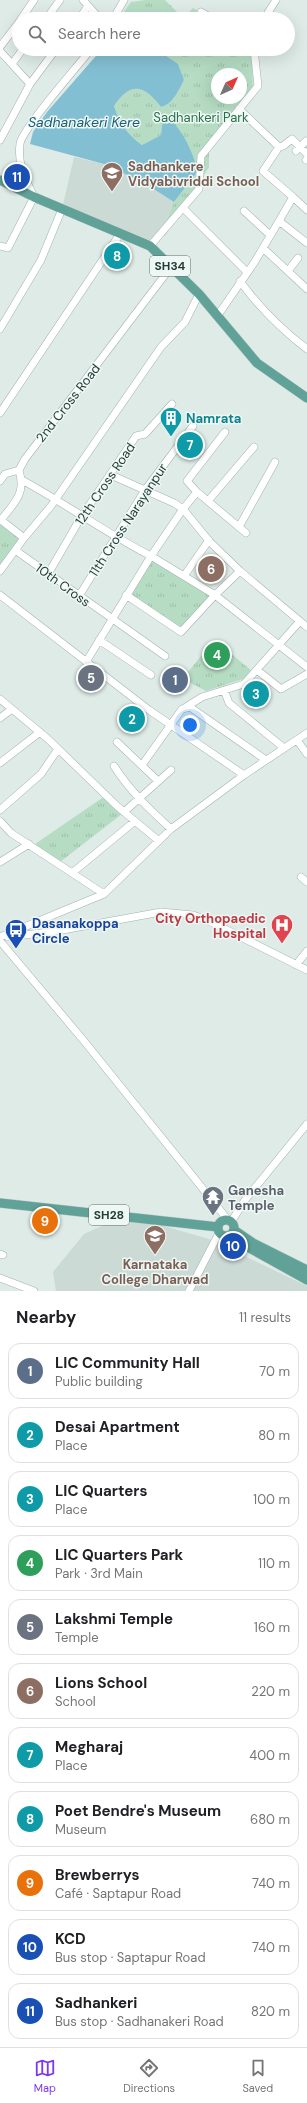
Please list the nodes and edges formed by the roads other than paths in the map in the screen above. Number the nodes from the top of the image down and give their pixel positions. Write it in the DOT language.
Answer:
graph roads {
  1 [pos="34,0"];
  2 [pos="60,0"];
  3 [pos="83,0"];
  4 [pos="124,0"];
  5 [pos="276,0"];
  6 [pos="88,6"];
  7 [pos="26,12"];
  8 [pos="51,12"];
  9 [pos="84,12"];
  10 [pos="94,12"];
  11 [pos="117,12"];
  12 [pos="268,12"];
  13 [pos="12,31"];
  14 [pos="0,47"];
  15 [pos="0,51"];
  16 [pos="18,56"];
  17 [pos="51,56"];
  18 [pos="85,56"];
  19 [pos="255,56"];
  20 [pos="12,64"];
  21 [pos="30,84"];
  22 [pos="239,109"];
  23 [pos="0,140"];
  24 [pos="306,141"];
  25 [pos="280,146"];
  26 [pos="298,149"];
  27 [pos="307,158"];
  28 [pos="0,180"];
  29 [pos="34,197"];
  30 [pos="293,197"];
  31 [pos="182,208"];
  32 [pos="62,209"];
  33 [pos="307,210"];
  34 [pos="244,211"];
  35 [pos="279,221"];
  36 [pos="120,234"];
  37 [pos="270,235"];
  38 [pos="307,243"];
  39 [pos="0,246"];
  40 [pos="150,246"];
  41 [pos="263,248"];
  42 [pos="298,258"];
  43 [pos="171,267"];
  44 [pos="288,271"];
  45 [pos="247,272"];
  46 [pos="240,281"];
  47 [pos="307,289"];
  48 [pos="199,294"];
  49 [pos="218,315"];
  50 [pos="0,330"];
  51 [pos="307,349"];
  52 [pos="307,398"];
  53 [pos="172,404"];
  54 [pos="0,413"];
  55 [pos="193,426"];
  56 [pos="225,432"];
  57 [pos="254,447"];
  58 [pos="275,462"];
  59 [pos="19,470"];
  60 [pos="111,475"];
  61 [pos="22,480"];
  62 [pos="0,481"];
  63 [pos="145,490"];
  64 [pos="197,492"];
  65 [pos="56,499"];
  66 [pos="208,501"];
  67 [pos="183,509"];
  68 [pos="82,516"];
  69 [pos="0,521"];
  70 [pos="240,527"];
  71 [pos="246,533"];
  72 [pos="24,538"];
  73 [pos="116,538"];
  74 [pos="209,540"];
  75 [pos="15,550"];
  76 [pos="151,556"];
  77 [pos="0,571"];
  78 [pos="240,571"];
  79 [pos="48,574"];
  80 [pos="184,576"];
  81 [pos="0,595"];
  82 [pos="126,595"];
  83 [pos="215,595"];
  84 [pos="79,596"];
  85 [pos="112,619"];
  86 [pos="300,621"];
  87 [pos="307,627"];
  88 [pos="99,640"];
  89 [pos="279,644"];
  90 [pos="165,656"];
  91 [pos="86,662"];
  92 [pos="307,667"];
  93 [pos="257,670"];
  94 [pos="307,674"];
  95 [pos="151,676"];
  96 [pos="224,690"];
  97 [pos="0,699"];
  98 [pos="12,709"];
  99 [pos="182,709"];
  100 [pos="0,718"];
  101 [pos="171,726"];
  102 [pos="40,732"];
  103 [pos="307,733"];
  104 [pos="297,740"];
  105 [pos="117,742"];
  106 [pos="58,748"];
  107 [pos="284,748"];
  108 [pos="307,754"];
  109 [pos="266,760"];
  110 [pos="0,763"];
  111 [pos="142,765"];
  112 [pos="114,766"];
  113 [pos="171,770"];
  114 [pos="244,776"];
  115 [pos="158,781"];
  116 [pos="138,800"];
  117 [pos="0,810"];
  118 [pos="124,812"];
  119 [pos="0,821"];
  120 [pos="135,821"];
  121 [pos="171,829"];
  122 [pos="159,841"];
  123 [pos="29,844"];
  124 [pos="0,862"];
  125 [pos="72,873"];
  126 [pos="104,894"];
  127 [pos="0,939"];
  128 [pos="307,951"];
  129 [pos="296,965"];
  130 [pos="307,970"];
  131 [pos="306,1126"];
  132 [pos="0,1203"];
  133 [pos="226,1228"];
  134 [pos="307,1270"];
  135 [pos="0,1278"];
  136 [pos="307,1280"];
  137 [pos="34,1291"];
  138 [pos="189,1291"];
  1 -- 7 [label="street"];
  2 -- 8 [label="street"];
  3 -- 6 [label="street"];
  4 -- 11 [label="street"];
  5 -- 12 [label="street"];
  6 -- 9 [label="street"];
  6 -- 10 [label="street"];
  13 -- 14 [label="street"];
  15 -- 20 [label="street"];
  16 -- 20 [label="street"];
  17 -- 21 [label="street"];
  18 -- 29 [label="street"];
  19 -- 22 [label="street"];
  20 -- 21 [label="street"];
  21 -- 23 [label="street"];
  22 -- 25 [label="street"];
  22 -- 31 [label="street"];
  24 -- 26 [label="street"];
  25 -- 26 [label="street"];
  25 -- 30 [label="street"];
  26 -- 27 [label="street"];
  28 -- 29 [label="main road, SH34"];
  29 -- 32 [label="main road, SH34"];
  29 -- 39 [label="street"];
  30 -- 33 [label="street"];
  30 -- 35 [label="street"];
  31 -- 40 [label="street"];
  31 -- 45 [label="street"];
  32 -- 36 [label="main road, SH34"];
  32 -- 50 [label="street"];
  34 -- 37 [label="street"];
  35 -- 37 [label="street"];
  35 -- 38 [label="street"];
  36 -- 40 [label="main road, SH34"];
  36 -- 54 [label="street"];
  37 -- 41 [label="street"];
  40 -- 43 [label="main road, SH34"];
  41 -- 44 [label="street"];
  41 -- 45 [label="street"];
  42 -- 44 [label="street"];
  43 -- 48 [label="main road, SH34"];
  43 -- 59 [label="street, 2nd Cross Road"];
  44 -- 47 [label="street"];
  45 -- 46 [label="street"];
  46 -- 49 [label="street"];
  46 -- 51 [label="street"];
  48 -- 49 [label="main road, SH34"];
  48 -- 65 [label="street"];
  49 -- 52 [label="main road, SH34"];
  53 -- 60 [label="street, 12th Cross Road"];
  55 -- 63 [label="street, 11th Cross Narayanpur"];
  56 -- 64 [label="street"];
  57 -- 66 [label="street"];
  58 -- 70 [label="street"];
  59 -- 61 [label="street"];
  59 -- 62 [label="street"];
  60 -- 63 [label="street"];
  60 -- 68 [label="street, 12th Cross Road"];
  61 -- 65 [label="street"];
  61 -- 69 [label="street"];
  63 -- 67 [label="street"];
  63 -- 73 [label="street, 11th Cross Narayanpur"];
  64 -- 66 [label="street"];
  64 -- 67 [label="street"];
  65 -- 68 [label="street"];
  65 -- 72 [label="street"];
  66 -- 70 [label="street"];
  67 -- 74 [label="street"];
  67 -- 76 [label="street"];
  68 -- 73 [label="street"];
  68 -- 79 [label="street, 12th Cross Road"];
  69 -- 72 [label="street"];
  70 -- 71 [label="street"];
  72 -- 75 [label="street"];
  73 -- 76 [label="street"];
  73 -- 84 [label="street, 11th Cross Narayanpur"];
  74 -- 78 [label="street"];
  74 -- 80 [label="street"];
  75 -- 77 [label="street"];
  75 -- 79 [label="street, 10th Cross"];
  76 -- 80 [label="street"];
  76 -- 82 [label="street"];
  78 -- 83 [label="street"];
  78 -- 86 [label="street"];
  79 -- 84 [label="street, 10th Cross"];
  80 -- 83 [label="street"];
  81 -- 91 [label="street"];
  82 -- 83 [label="street"];
  82 -- 85 [label="street"];
  83 -- 89 [label="street"];
  84 -- 85 [label="street, 10th Cross"];
  85 -- 88 [label="street"];
  85 -- 90 [label="street, 10th Cross"];
  86 -- 87 [label="street"];
  86 -- 89 [label="street"];
  88 -- 91 [label="street"];
  88 -- 95 [label="street"];
  89 -- 92 [label="street"];
  89 -- 93 [label="street"];
  91 -- 101 [label="street"];
  93 -- 94 [label="street"];
  93 -- 96 [label="street"];
  96 -- 99 [label="street"];
  96 -- 107 [label="street"];
  97 -- 98 [label="street"];
  98 -- 100 [label="street"];
  98 -- 102 [label="street"];
  99 -- 101 [label="street"];
  99 -- 109 [label="street"];
  101 -- 111 [label="street"];
  101 -- 114 [label="street"];
  102 -- 106 [label="street"];
  102 -- 110 [label="street"];
  103 -- 104 [label="street"];
  104 -- 107 [label="street"];
  104 -- 108 [label="street"];
  105 -- 111 [label="street"];
  106 -- 117 [label="street"];
  106 -- 118 [label="street"];
  107 -- 109 [label="street"];
  109 -- 114 [label="street"];
  111 -- 115 [label="street"];
  112 -- 116 [label="street"];
  113 -- 115 [label="street"];
  114 -- 121 [label="street"];
  115 -- 116 [label="street"];
  116 -- 118 [label="street"];
  116 -- 121 [label="street"];
  118 -- 120 [label="street"];
  119 -- 123 [label="street"];
  120 -- 122 [label="street"];
  120 -- 125 [label="street"];
  121 -- 122 [label="street"];
  122 -- 126 [label="street"];
  123 -- 124 [label="street"];
  123 -- 125 [label="street"];
  125 -- 126 [label="street"];
  126 -- 127 [label="street"];
  127 -- 129 [label="street"];
  127 -- 133 [label="street"];
  128 -- 129 [label="street"];
  129 -- 130 [label="street"];
  131 -- 133 [label="street"];
  132 -- 133 [label="main road, SH28"];
  133 -- 134 [label="main road, SH28"];
  133 -- 136 [label="main road, SH28"];
  133 -- 138 [label="street"];
  135 -- 137 [label="street"];
}
